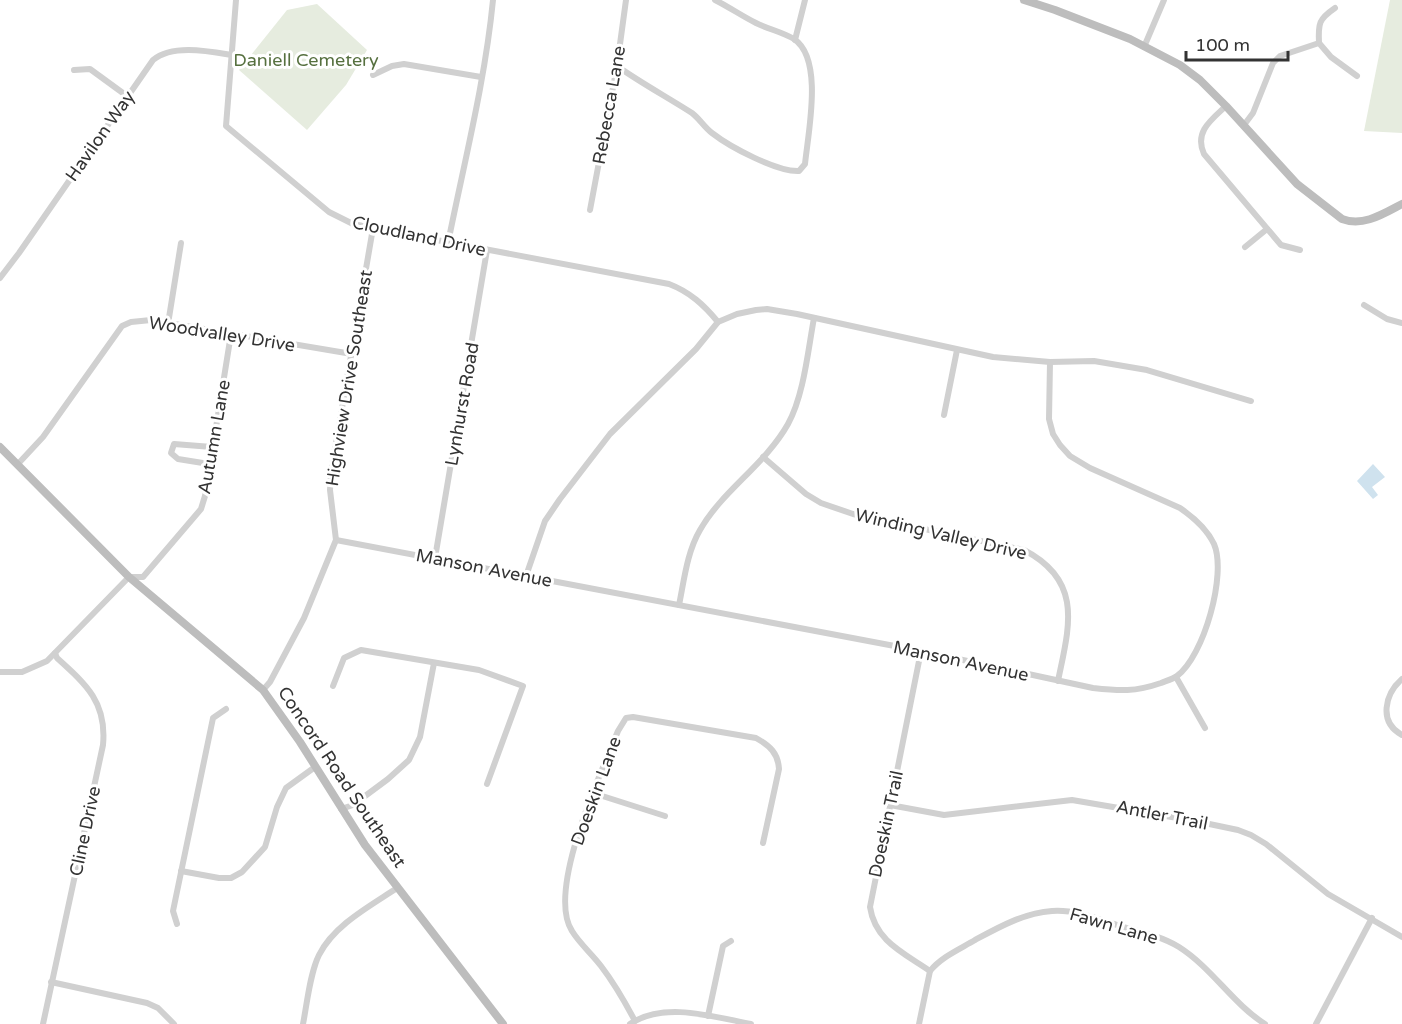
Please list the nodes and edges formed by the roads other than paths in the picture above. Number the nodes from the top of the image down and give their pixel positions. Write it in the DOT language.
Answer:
graph roads {
  1 [pos="236,0"];
  2 [pos="493,0"];
  3 [pos="626,0"];
  4 [pos="715,0"];
  5 [pos="805,0"];
  6 [pos="1024,0"];
  7 [pos="1164,0"];
  8 [pos="1335,8"];
  9 [pos="795,40"];
  10 [pos="1319,43"];
  11 [pos="1144,47"];
  12 [pos="232,54"];
  13 [pos="617,66"];
  14 [pos="74,70"];
  15 [pos="373,75"];
  16 [pos="1357,76"];
  17 [pos="481,77"];
  18 [pos="127,96"];
  19 [pos="1226,106"];
  20 [pos="1244,125"];
  21 [pos="1402,204"];
  22 [pos="590,210"];
  23 [pos="373,228"];
  24 [pos="1268,229"];
  25 [pos="181,243"];
  26 [pos="448,243"];
  27 [pos="1245,247"];
  28 [pos="487,250"];
  29 [pos="1300,250"];
  30 [pos="0,278"];
  31 [pos="1364,305"];
  32 [pos="814,318"];
  33 [pos="718,322"];
  34 [pos="1402,323"];
  35 [pos="168,324"];
  36 [pos="231,334"];
  37 [pos="957,350"];
  38 [pos="352,354"];
  39 [pos="1050,362"];
  40 [pos="1251,401"];
  41 [pos="944,415"];
  42 [pos="0,447"];
  43 [pos="212,447"];
  44 [pos="763,457"];
  45 [pos="209,464"];
  46 [pos="17,465"];
  47 [pos="336,540"];
  48 [pos="435,558"];
  49 [pos="526,576"];
  50 [pos="129,577"];
  51 [pos="679,605"];
  52 [pos="921,651"];
  53 [pos="55,653"];
  54 [pos="434,663"];
  55 [pos="0,672"];
  56 [pos="1176,677"];
  57 [pos="1402,679"];
  58 [pos="1058,681"];
  59 [pos="333,686"];
  60 [pos="263,690"];
  61 [pos="226,709"];
  62 [pos="1205,728"];
  63 [pos="1402,735"];
  64 [pos="315,767"];
  65 [pos="487,784"];
  66 [pos="593,793"];
  67 [pos="891,804"];
  68 [pos="340,809"];
  69 [pos="665,816"];
  70 [pos="763,843"];
  71 [pos="181,871"];
  72 [pos="397,888"];
  73 [pos="1372,918"];
  74 [pos="177,924"];
  75 [pos="1402,937"];
  76 [pos="731,941"];
  77 [pos="930,971"];
  78 [pos="51,982"];
  79 [pos="708,1016"];
  80 [pos="632,1022"];
  81 [pos="730,1022"];
  82 [pos="43,1024"];
  83 [pos="174,1024"];
  84 [pos="303,1024"];
  85 [pos="503,1024"];
  86 [pos="751,1024"];
  87 [pos="919,1024"];
  88 [pos="1265,1024"];
  89 [pos="1316,1024"];
  1 -- 12 [label="street, Cloudland Drive"];
  2 -- 17 [label="street"];
  3 -- 13 [label="street, Rebecca Lane"];
  4 -- 9 [label="street"];
  5 -- 9 [label="street"];
  6 -- 11 [label="street"];
  7 -- 11 [label="street"];
  8 -- 10 [label="street"];
  9 -- 13 [label="street"];
  10 -- 16 [label="street"];
  10 -- 20 [label="street"];
  11 -- 19 [label="street"];
  12 -- 18 [label="street, Havilon Way"];
  12 -- 23 [label="street, Cloudland Drive"];
  13 -- 22 [label="street, Rebecca Lane"];
  14 -- 18 [label="street"];
  15 -- 17 [label="street"];
  17 -- 26 [label="street"];
  18 -- 30 [label="street, Havilon Way"];
  19 -- 20 [label="street"];
  19 -- 24 [label="street"];
  20 -- 21 [label="street"];
  23 -- 26 [label="street, Cloudland Drive"];
  23 -- 38 [label="street, Highview Drive Southeast"];
  24 -- 27 [label="street"];
  24 -- 29 [label="street"];
  25 -- 35 [label="street"];
  26 -- 28 [label="street, Cloudland Drive"];
  28 -- 33 [label="street, Cloudland Drive"];
  28 -- 48 [label="street, Lynhurst Road"];
  31 -- 34 [label="street"];
  32 -- 33 [label="street"];
  32 -- 37 [label="street"];
  32 -- 44 [label="street"];
  33 -- 49 [label="street"];
  35 -- 36 [label="street, Woodvalley Drive"];
  35 -- 46 [label="street, Woodvalley Drive"];
  36 -- 38 [label="street, Woodvalley Drive"];
  36 -- 43 [label="street, Autumn Lane"];
  37 -- 39 [label="street"];
  37 -- 41 [label="street"];
  38 -- 47 [label="street, Highview Drive Southeast"];
  39 -- 40 [label="street"];
  39 -- 56 [label="street, Manson Avenue"];
  42 -- 46 [label="street, Concord Road Southeast"];
  43 -- 45 [label="street, Autumn Lane"];
  43 -- 45 [label="street"];
  44 -- 51 [label="street"];
  44 -- 58 [label="street, Winding Valley Drive"];
  45 -- 50 [label="street, Autumn Lane"];
  46 -- 50 [label="street, Concord Road Southeast"];
  47 -- 48 [label="street, Manson Avenue"];
  47 -- 60 [label="street, Highview Drive Southeast"];
  48 -- 49 [label="street, Manson Avenue"];
  49 -- 51 [label="street, Manson Avenue"];
  50 -- 53 [label="street, Autumn Lane"];
  50 -- 60 [label="street, Concord Road Southeast"];
  51 -- 52 [label="street, Manson Avenue"];
  52 -- 58 [label="street, Manson Avenue"];
  52 -- 67 [label="street, Doeskin Trail"];
  53 -- 55 [label="street, Autumn Lane"];
  53 -- 78 [label="street, Cline Drive"];
  54 -- 59 [label="street"];
  54 -- 65 [label="street"];
  54 -- 68 [label="street"];
  56 -- 58 [label="street, Manson Avenue"];
  56 -- 62 [label="street"];
  57 -- 63 [label="street"];
  60 -- 64 [label="street, Concord Road Southeast"];
  61 -- 71 [label="street"];
  64 -- 68 [label="street, Concord Road Southeast"];
  64 -- 71 [label="street"];
  66 -- 69 [label="street"];
  66 -- 70 [label="street, Doeskin Lane"];
  66 -- 80 [label="street, Doeskin Lane"];
  67 -- 73 [label="street, Antler Trail"];
  67 -- 77 [label="street, Doeskin Trail"];
  68 -- 72 [label="street, Concord Road Southeast"];
  71 -- 74 [label="street"];
  72 -- 84 [label="street"];
  72 -- 85 [label="street, Concord Road Southeast"];
  73 -- 75 [label="street, Antler Trail"];
  73 -- 89 [label="street"];
  76 -- 79 [label="street"];
  77 -- 87 [label="street"];
  77 -- 88 [label="street, Fawn Lane"];
  78 -- 82 [label="street, Cline Drive"];
  78 -- 83 [label="street"];
  79 -- 80 [label="street"];
  79 -- 81 [label="street"];
  81 -- 86 [label="street"];
}
